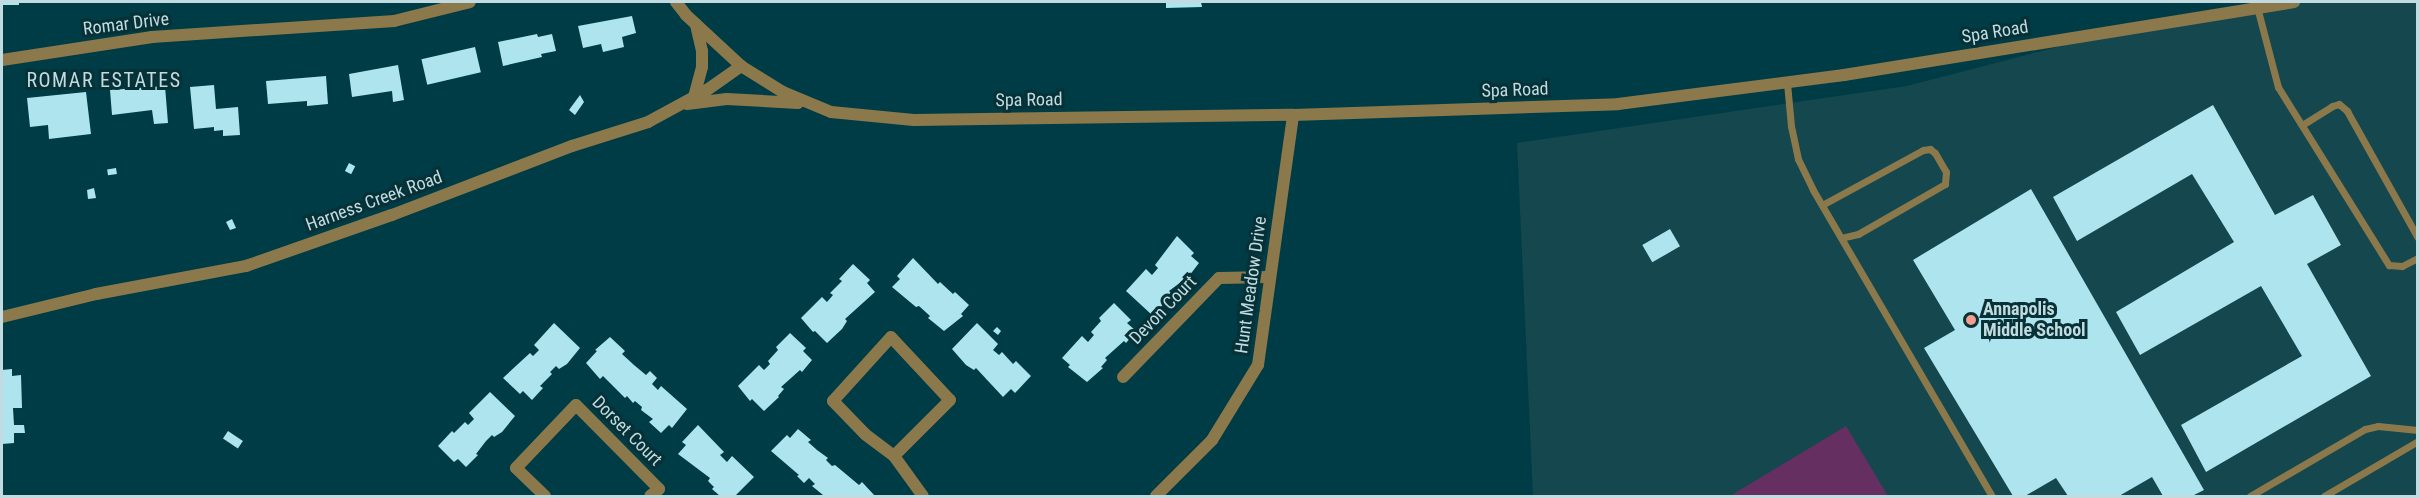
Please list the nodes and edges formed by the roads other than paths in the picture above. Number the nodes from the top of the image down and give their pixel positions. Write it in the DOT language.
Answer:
graph roads {
  1 [pos="470,2"];
  2 [pos="676,2"];
  3 [pos="2294,2"];
  4 [pos="2257,7"];
  5 [pos="696,24"];
  6 [pos="2,60"];
  7 [pos="741,66"];
  8 [pos="1787,83"];
  9 [pos="694,97"];
  10 [pos="683,104"];
  11 [pos="809,104"];
  12 [pos="1293,115"];
  13 [pos="2302,125"];
  14 [pos="1822,206"];
  15 [pos="1841,238"];
  16 [pos="2418,238"];
  17 [pos="2418,258"];
  18 [pos="1269,277"];
  19 [pos="2,317"];
  20 [pos="1123,377"];
  21 [pos="2418,430"];
  22 [pos="2418,441"];
  23 [pos="894,456"];
  24 [pos="545,496"];
  25 [pos="650,496"];
  26 [pos="922,496"];
  27 [pos="1156,496"];
  28 [pos="1992,496"];
  29 [pos="2250,496"];
  30 [pos="2324,496"];
  1 -- 6 [label="street, Romar Drive"];
  2 -- 5 [label="street, Spa Road"];
  3 -- 4 [label="street, Spa Road"];
  4 -- 8 [label="street, Spa Road"];
  4 -- 13 [label="lane"];
  5 -- 7 [label="street, Spa Road"];
  5 -- 9 [label="street"];
  7 -- 9 [label="street, Harness Creek Road"];
  7 -- 11 [label="street, Spa Road"];
  8 -- 12 [label="street, Spa Road"];
  8 -- 14 [label="lane"];
  9 -- 10 [label="street, Harness Creek Road"];
  10 -- 11 [label="street"];
  10 -- 19 [label="street, Harness Creek Road"];
  11 -- 12 [label="street, Spa Road"];
  12 -- 18 [label="street, Hunt Meadow Drive"];
  13 -- 16 [label="lane"];
  13 -- 17 [label="lane"];
  14 -- 15 [label="lane"];
  14 -- 15 [label="lane"];
  15 -- 28 [label="lane"];
  18 -- 20 [label="street, Devon Court"];
  18 -- 27 [label="street, Hunt Meadow Drive"];
  21 -- 29 [label="lane"];
  22 -- 30 [label="lane"];
  23 -- 23 [label="street"];
  23 -- 26 [label="street"];
  24 -- 25 [label="street, Dorset Court"];
}
